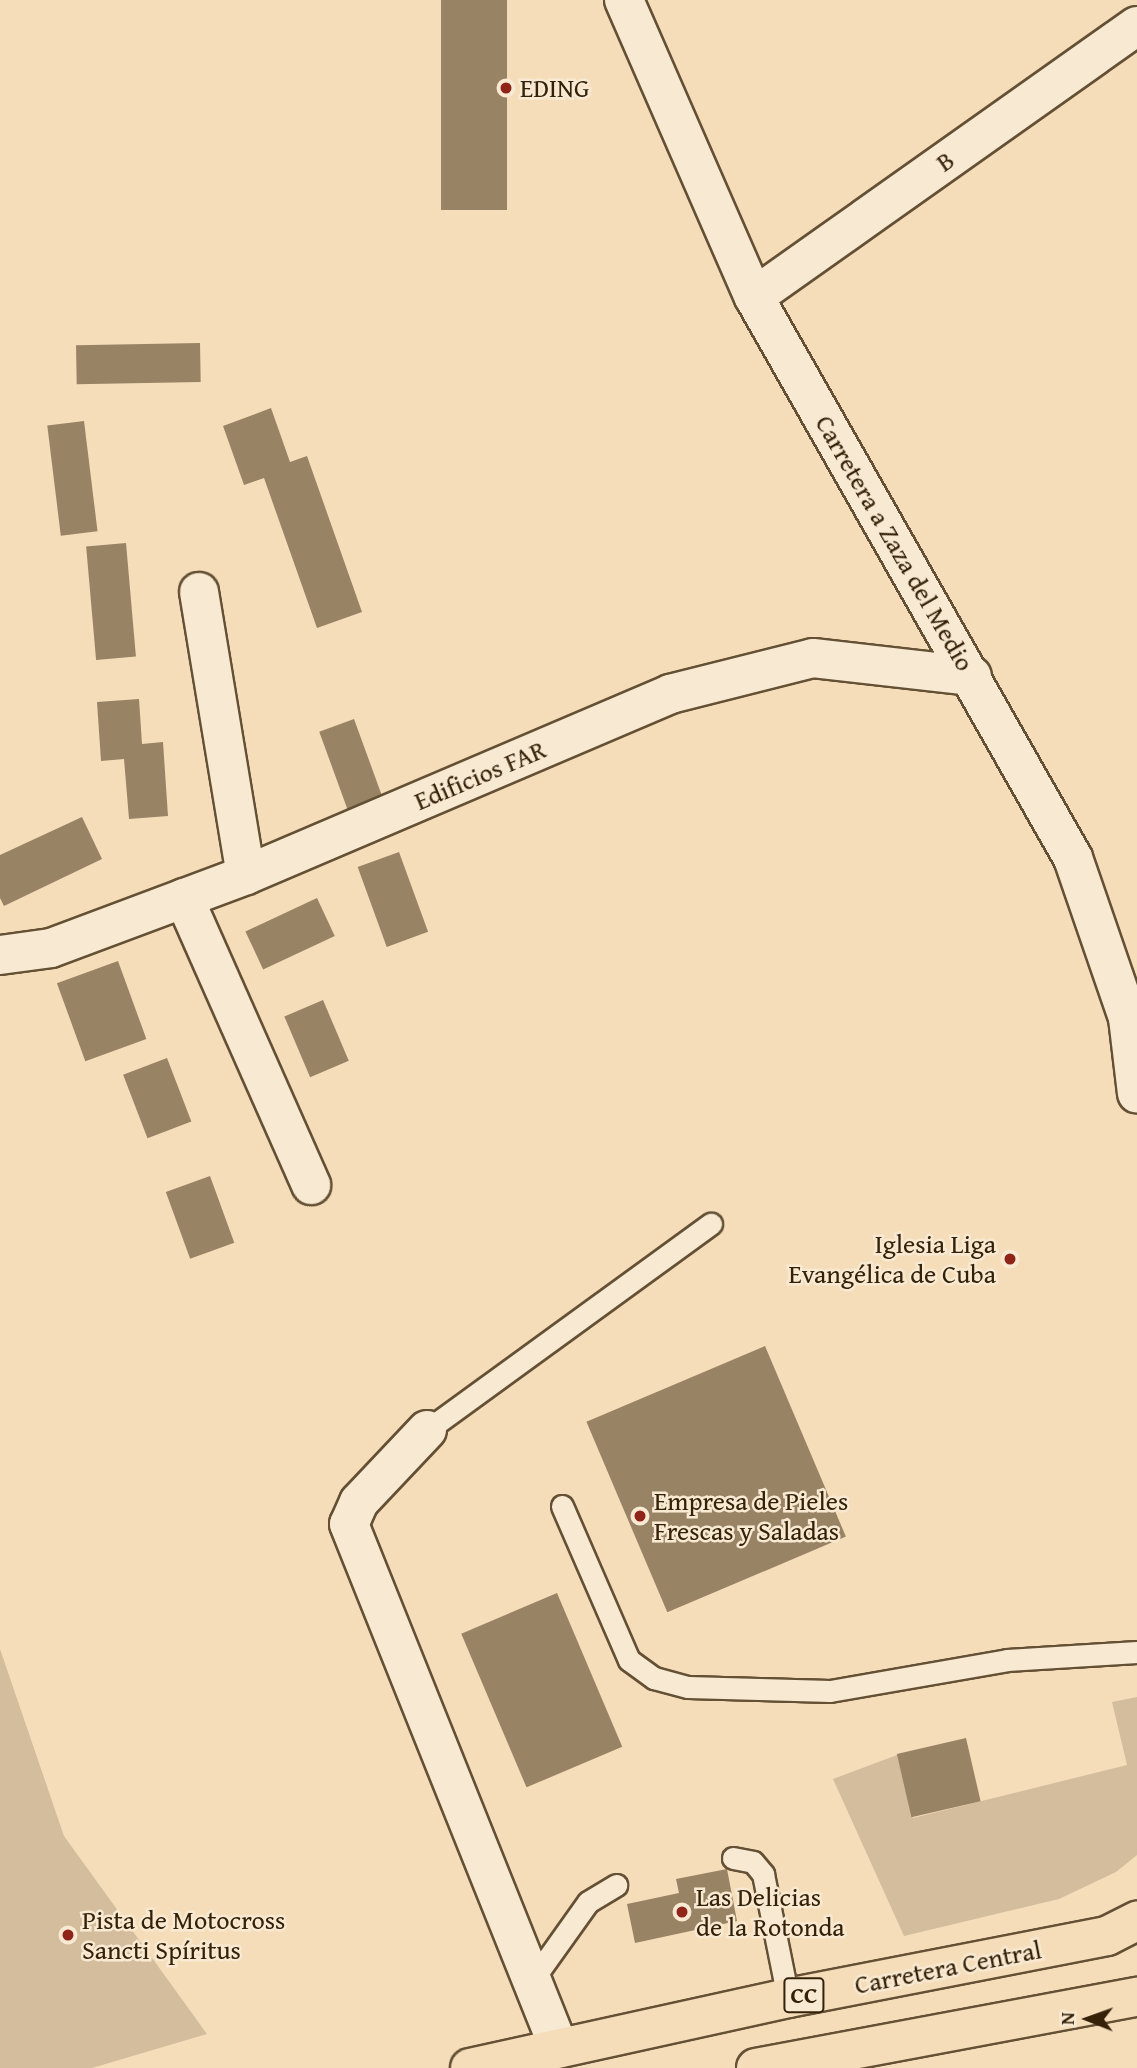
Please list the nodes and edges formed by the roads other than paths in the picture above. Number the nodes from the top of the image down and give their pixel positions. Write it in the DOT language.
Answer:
graph roads {
  1 [pos="624,0"];
  2 [pos="1137,26"];
  3 [pos="754,297"];
  4 [pos="199,592"];
  5 [pos="972,676"];
  6 [pos="246,876"];
  7 [pos="184,898"];
  8 [pos="0,955"];
  9 [pos="1132,1016"];
  10 [pos="1137,1093"];
  11 [pos="311,1185"];
  12 [pos="711,1224"];
  13 [pos="427,1430"];
  14 [pos="562,1506"];
  15 [pos="1137,1652"];
  16 [pos="733,1858"];
  17 [pos="616,1885"];
  18 [pos="1137,1921"];
  19 [pos="531,1982"];
  20 [pos="1137,1997"];
  21 [pos="788,1998"];
  22 [pos="559,2048"];
  23 [pos="470,2068"];
  24 [pos="755,2068"];
  1 -- 3 [label="street, Carretera a Zaza del Medio"];
  2 -- 3 [label="street, B"];
  3 -- 5 [label="street, Carretera a Zaza del Medio"];
  4 -- 6 [label="street"];
  5 -- 6 [label="street, Edificios FAR"];
  5 -- 9 [label="street, Carretera a Zaza del Medio"];
  6 -- 7 [label="street, Edificios FAR"];
  7 -- 8 [label="street, Edificios FAR"];
  7 -- 11 [label="street"];
  9 -- 10 [label="street, Carretera a Zaza del Medio"];
  12 -- 13 [label="lane"];
  13 -- 19 [label="street"];
  14 -- 15 [label="lane"];
  16 -- 21 [label="lane"];
  17 -- 19 [label="lane"];
  18 -- 21 [label="highway, Carretera Central / CC"];
  19 -- 22 [label="street"];
  20 -- 24 [label="highway, CC"];
  21 -- 22 [label="highway, Carretera Central / CC"];
  22 -- 23 [label="highway, Carretera Central / CC"];
}
